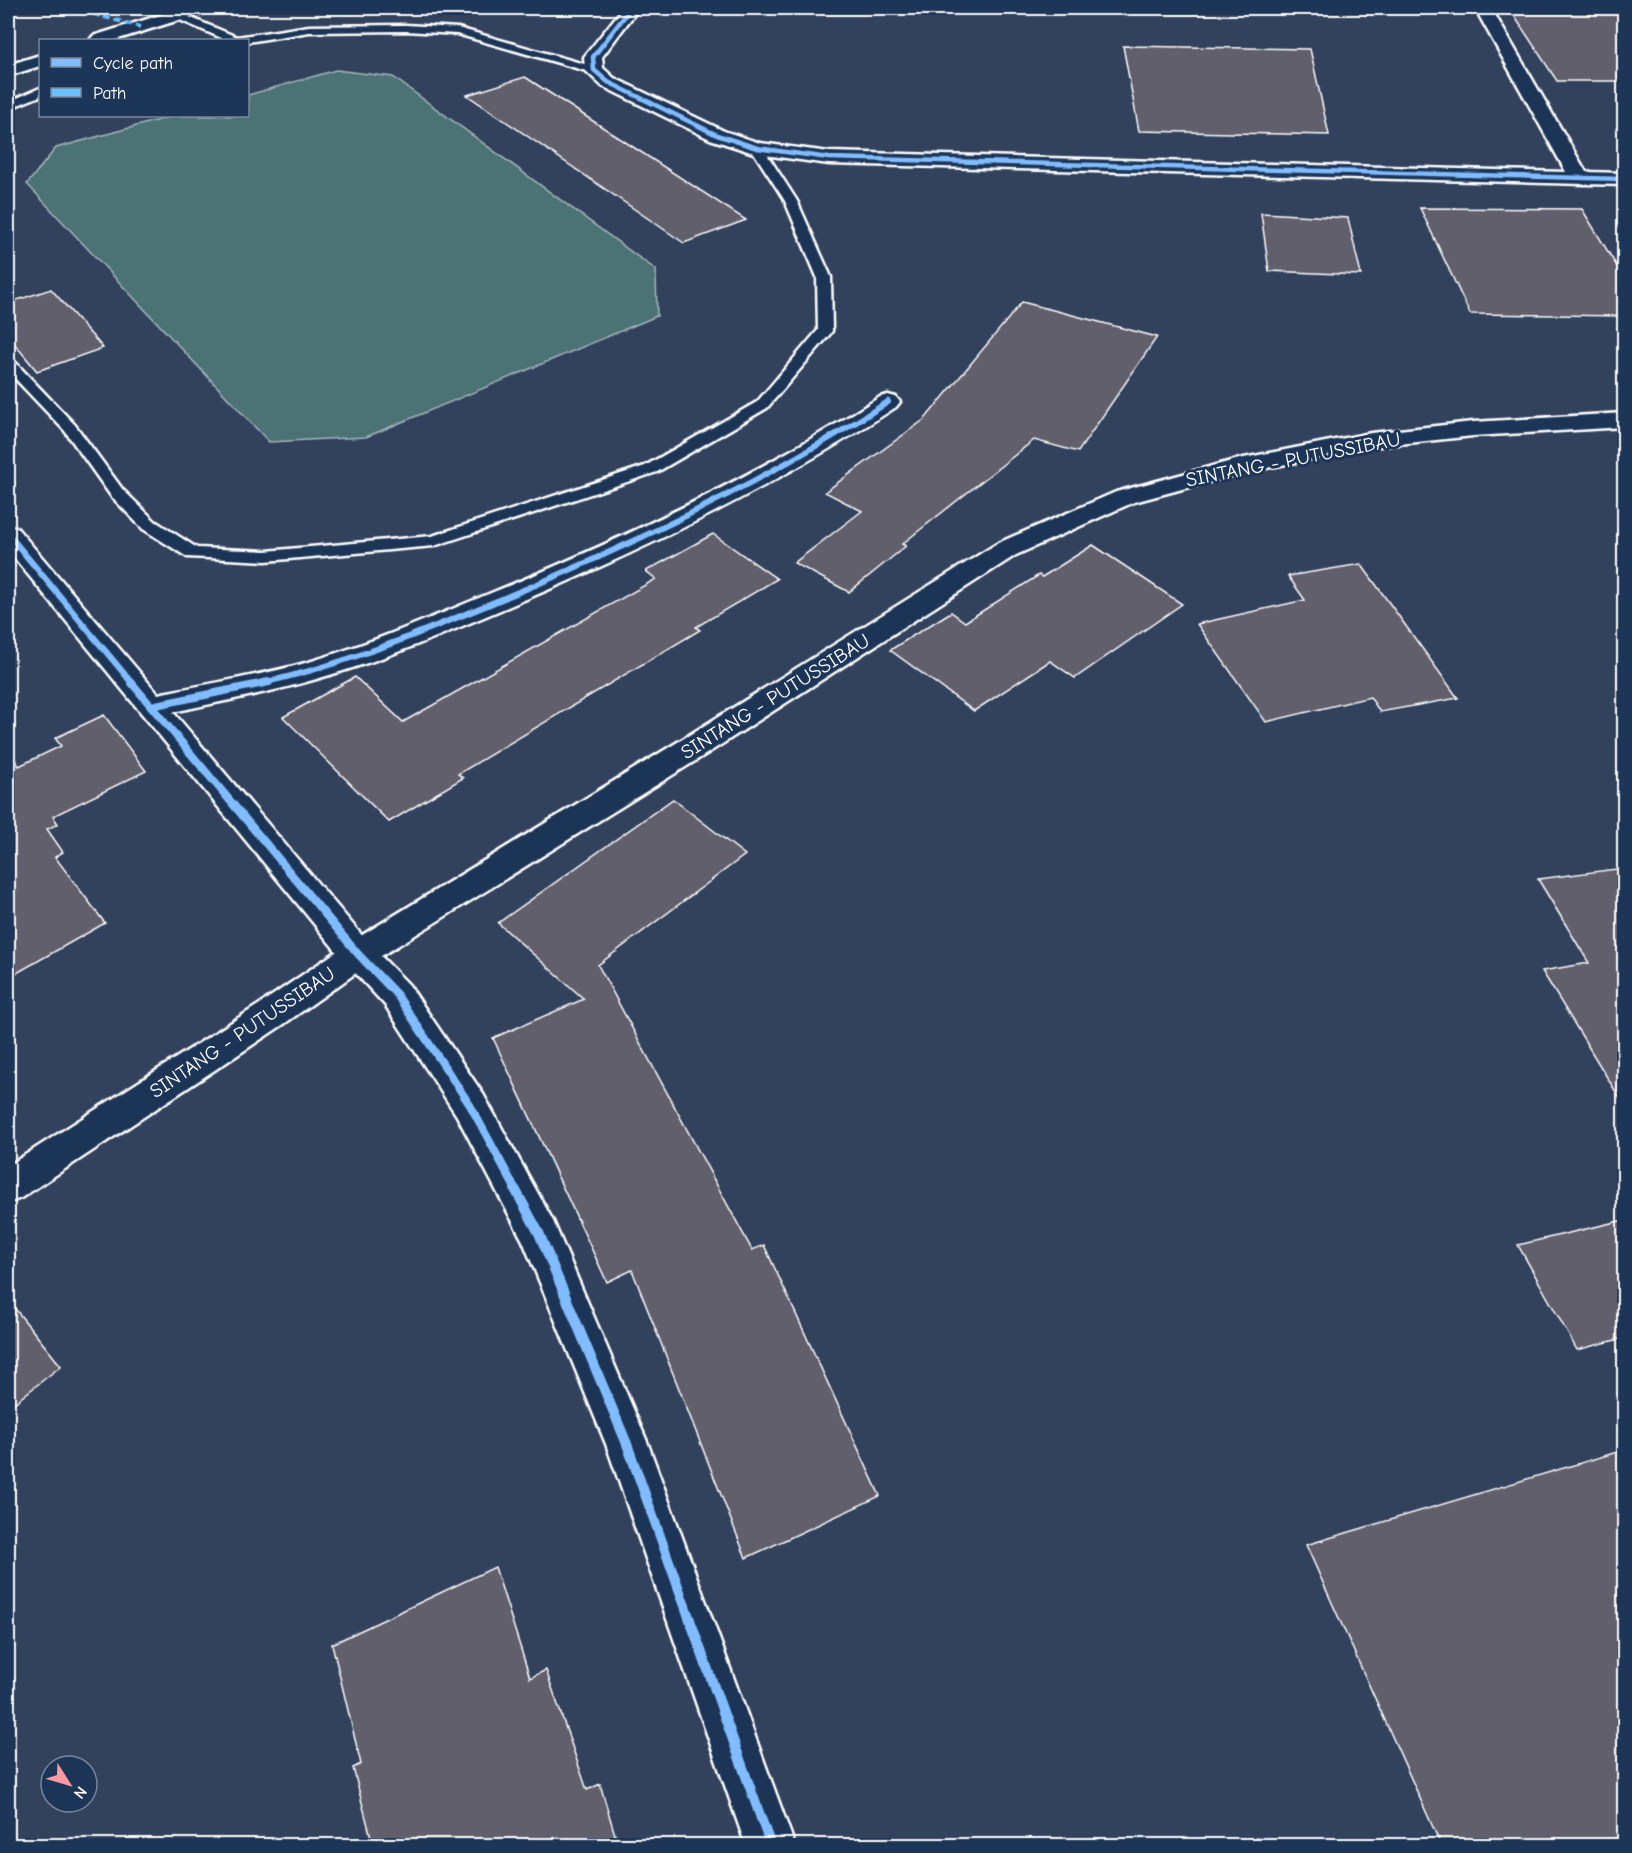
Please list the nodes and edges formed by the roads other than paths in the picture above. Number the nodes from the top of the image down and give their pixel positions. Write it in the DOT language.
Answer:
graph roads {
  1 [pos="199,8"];
  2 [pos="631,8"];
  3 [pos="1483,8"];
  4 [pos="177,15"];
  5 [pos="102,39"];
  6 [pos="232,39"];
  7 [pos="244,39"];
  8 [pos="39,60"];
  9 [pos="594,70"];
  10 [pos="8,71"];
  11 [pos="39,92"];
  12 [pos="8,106"];
  13 [pos="757,148"];
  14 [pos="1580,178"];
  15 [pos="1624,179"];
  16 [pos="8,363"];
  17 [pos="888,402"];
  18 [pos="1624,420"];
  19 [pos="8,534"];
  20 [pos="151,706"];
  21 [pos="358,954"];
  22 [pos="8,1186"];
  23 [pos="771,1845"];
  1 -- 4 [label="main road"];
  2 -- 9 [label="main road"];
  3 -- 14 [label="main road"];
  4 -- 5 [label="main road"];
  4 -- 6 [label="lane"];
  7 -- 9 [label="lane"];
  8 -- 10 [label="main road"];
  9 -- 13 [label="main road"];
  11 -- 12 [label="lane"];
  13 -- 14 [label="main road"];
  13 -- 16 [label="lane"];
  14 -- 15 [label="main road"];
  17 -- 20 [label="main road"];
  18 -- 21 [label="main road, SINTANG - PUTUSSIBAU"];
  19 -- 20 [label="main road"];
  20 -- 21 [label="main road"];
  21 -- 22 [label="main road, SINTANG - PUTUSSIBAU"];
  21 -- 23 [label="main road"];
}
